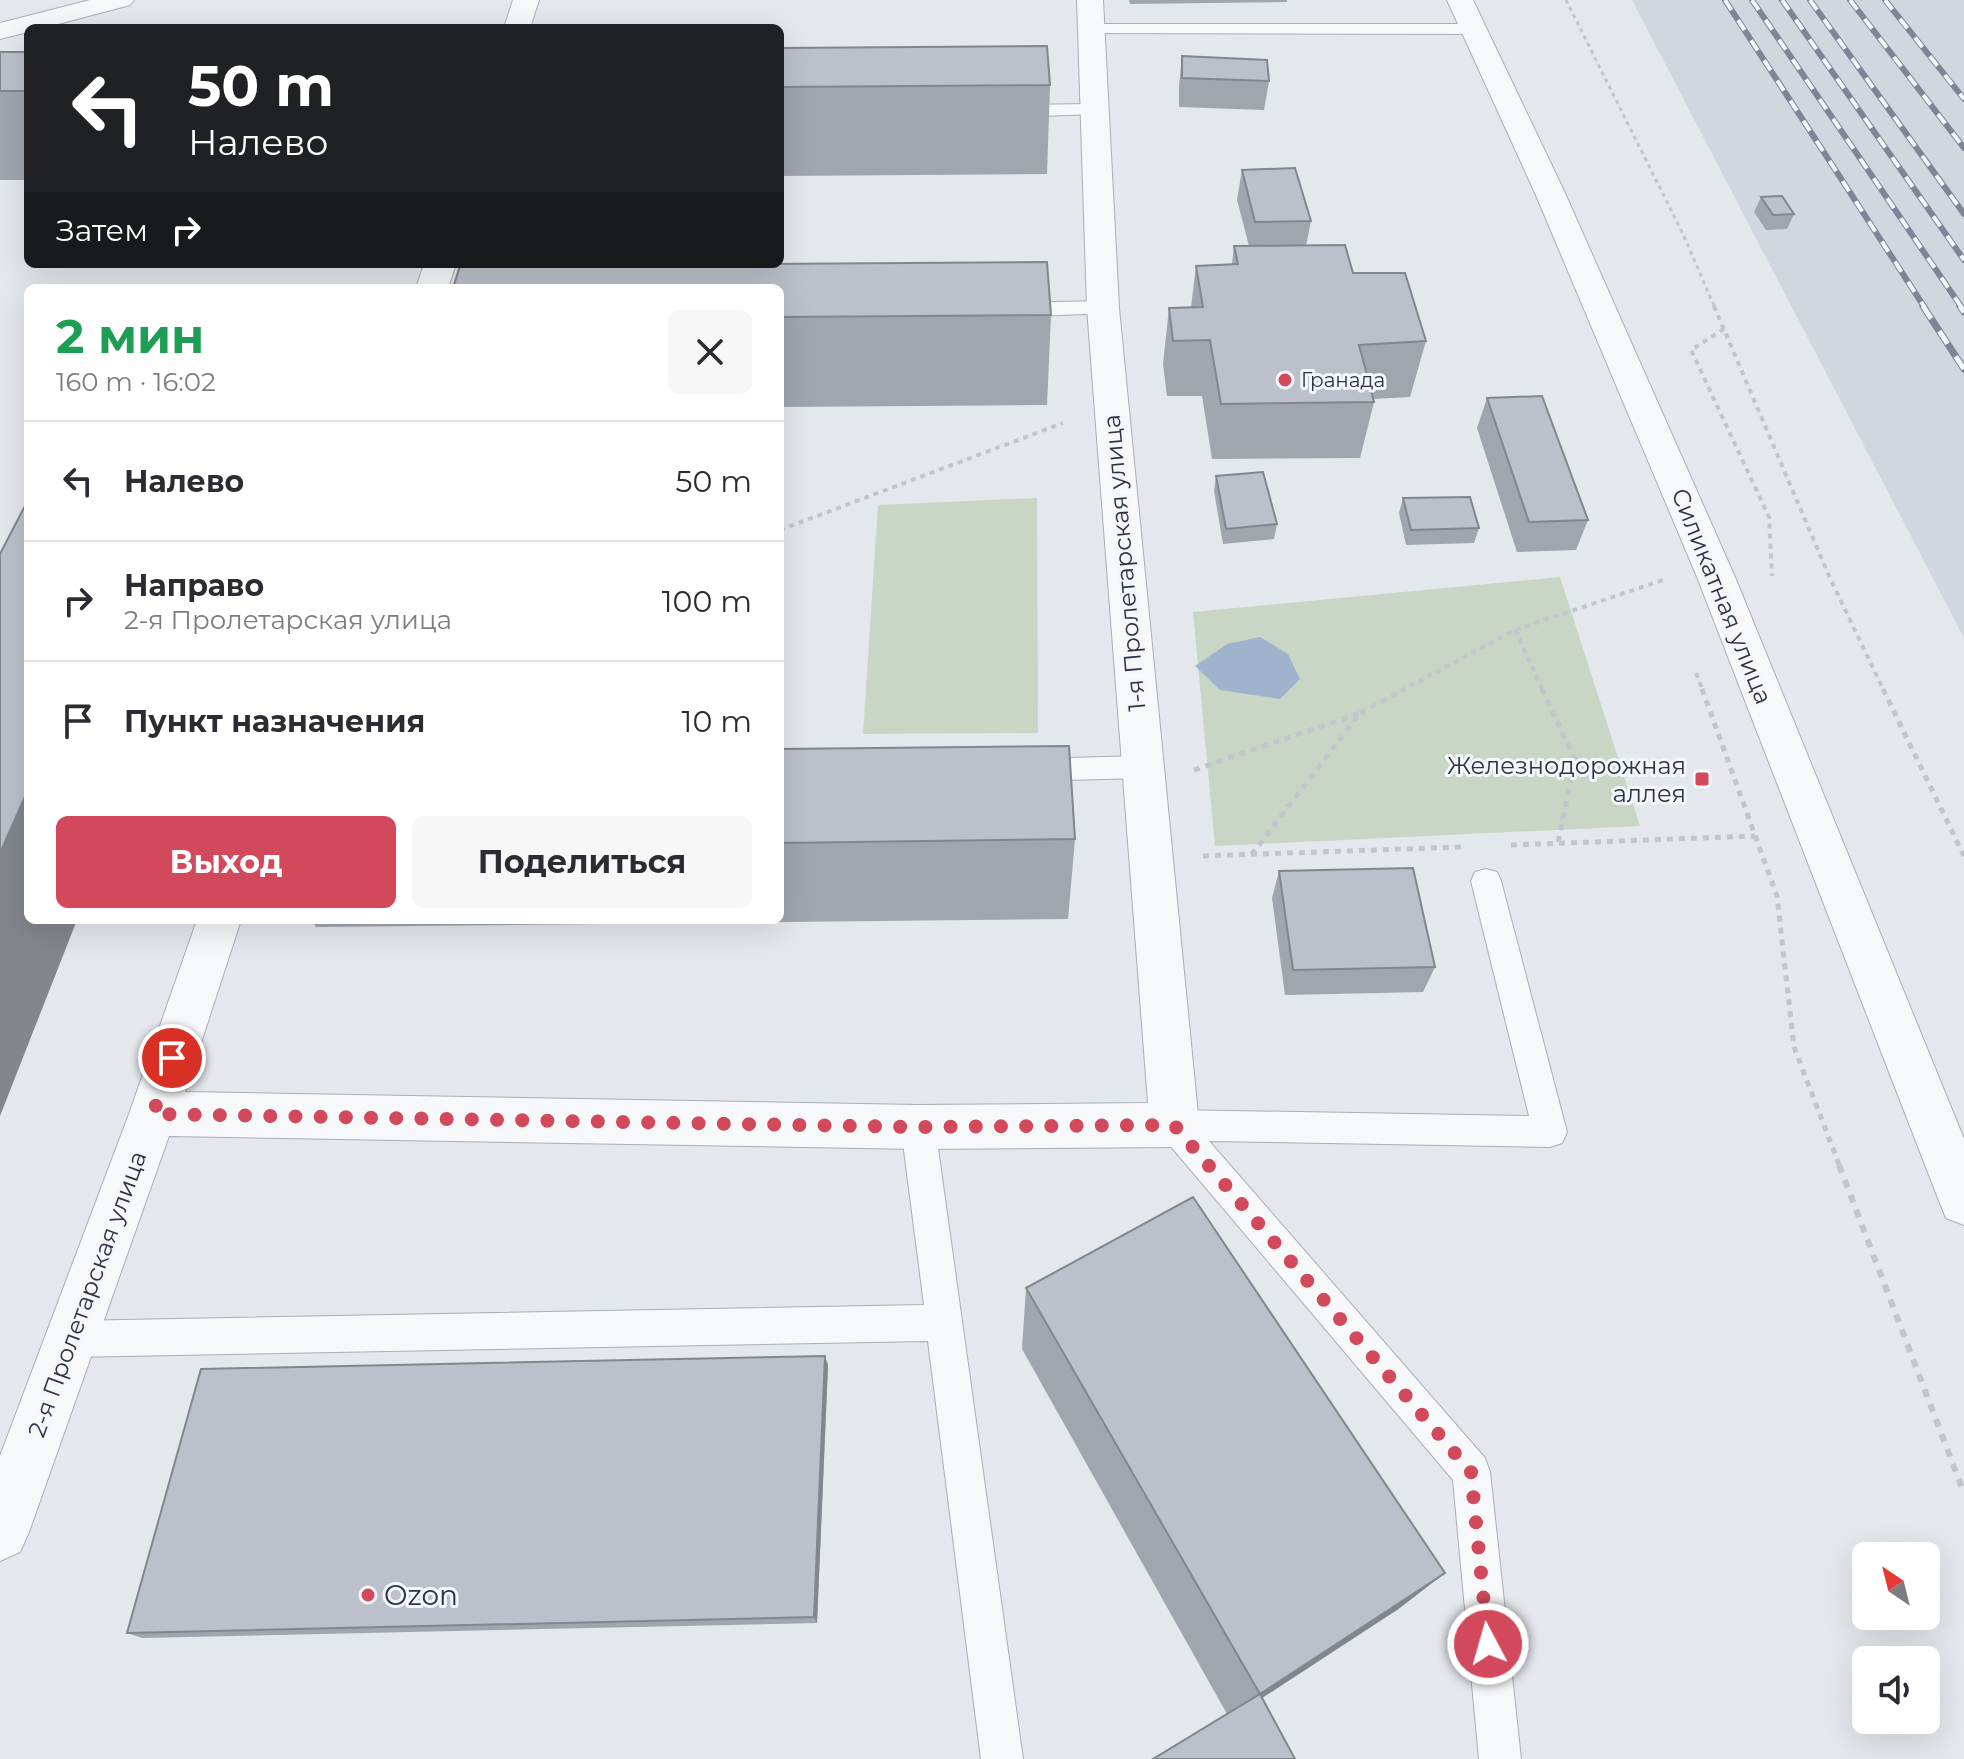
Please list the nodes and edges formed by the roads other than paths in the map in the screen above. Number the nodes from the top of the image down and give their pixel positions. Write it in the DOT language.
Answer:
graph roads {
  1 [pos="526,0"];
  2 [pos="111,1"];
  3 [pos="1467,14"];
  4 [pos="1091,15"];
  5 [pos="26,24"];
  6 [pos="518,24"];
  7 [pos="24,25"];
  8 [pos="0,31"];
  9 [pos="1092,110"];
  10 [pos="992,111"];
  11 [pos="1103,308"];
  12 [pos="985,311"];
  13 [pos="1001,771"];
  14 [pos="1142,777"];
  15 [pos="1486,881"];
  16 [pos="218,924"];
  17 [pos="153,1114"];
  18 [pos="1174,1125"];
  19 [pos="918,1127"];
  20 [pos="1964,1201"];
  21 [pos="944,1323"];
  22 [pos="70,1339"];
  23 [pos="0,1532"];
  24 [pos="1002,1759"];
  25 [pos="1500,1759"];
  1 -- 6 [label="street"];
  2 -- 5 [label="street"];
  3 -- 4 [label="lane"];
  3 -- 20 [label="street, Силикатная улица"];
  4 -- 9 [label="street, 1-я Пролетарская улица"];
  7 -- 8 [label="street"];
  9 -- 10 [label="lane"];
  9 -- 11 [label="street, 1-я Пролетарская улица"];
  11 -- 12 [label="lane"];
  11 -- 14 [label="street, 1-я Пролетарская улица"];
  13 -- 14 [label="lane"];
  14 -- 18 [label="street, 1-я Пролетарская улица"];
  15 -- 18 [label="lane"];
  16 -- 17 [label="street, 2-я Пролетарская улица"];
  17 -- 19 [label="street"];
  17 -- 22 [label="street, 2-я Пролетарская улица"];
  18 -- 19 [label="street"];
  18 -- 25 [label="lane"];
  19 -- 21 [label="lane"];
  21 -- 22 [label="lane"];
  21 -- 24 [label="lane"];
  22 -- 23 [label="street, 2-я Пролетарская улица"];
}
